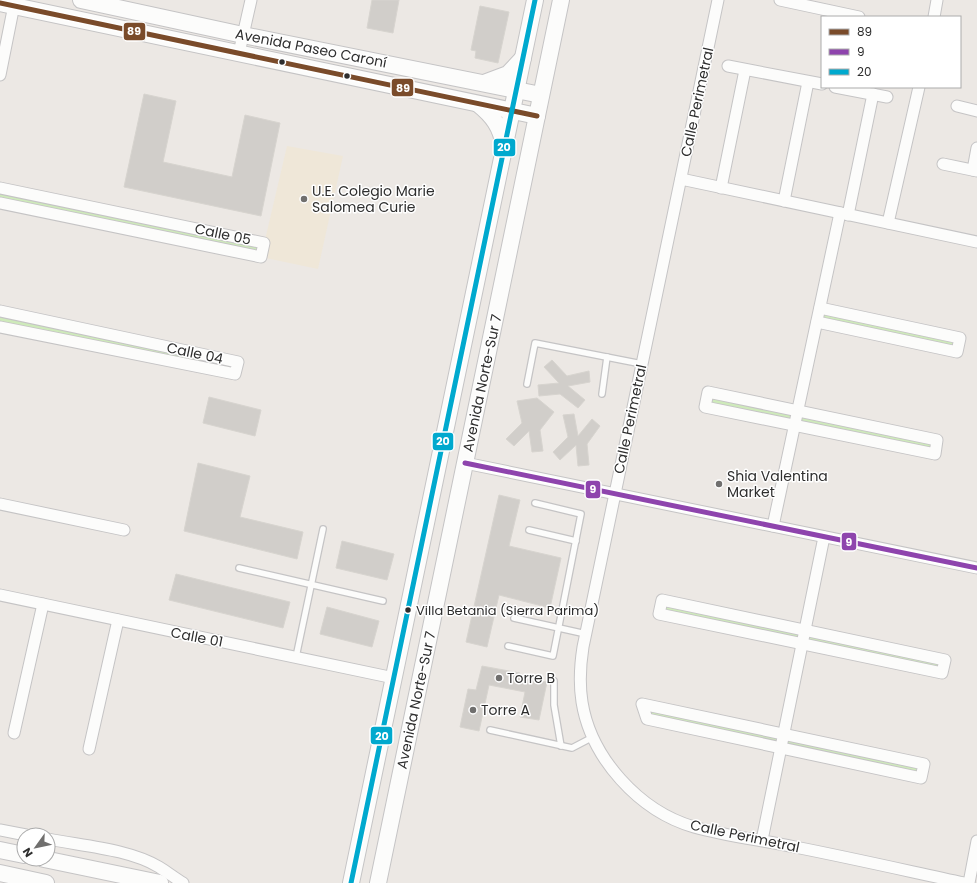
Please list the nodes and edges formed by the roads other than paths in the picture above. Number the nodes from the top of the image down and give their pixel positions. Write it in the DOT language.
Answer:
graph roads {
  1 [pos="81,0"];
  2 [pos="251,0"];
  3 [pos="535,0"];
  4 [pos="561,0"];
  5 [pos="718,0"];
  6 [pos="780,0"];
  7 [pos="937,0"];
  8 [pos="10,3"];
  9 [pos="854,16"];
  10 [pos="934,16"];
  11 [pos="243,35"];
  12 [pos="239,53"];
  13 [pos="523,58"];
  14 [pos="728,66"];
  15 [pos="745,70"];
  16 [pos="0,76"];
  17 [pos="808,82"];
  18 [pos="484,83"];
  19 [pos="821,84"];
  20 [pos="840,88"];
  21 [pos="919,88"];
  22 [pos="516,90"];
  23 [pos="873,94"];
  24 [pos="541,95"];
  25 [pos="887,97"];
  26 [pos="477,103"];
  27 [pos="957,106"];
  28 [pos="512,111"];
  29 [pos="977,111"];
  30 [pos="537,116"];
  31 [pos="977,148"];
  32 [pos="504,150"];
  33 [pos="943,164"];
  34 [pos="975,170"];
  35 [pos="681,179"];
  36 [pos="0,188"];
  37 [pos="721,188"];
  38 [pos="784,201"];
  39 [pos="0,203"];
  40 [pos="844,214"];
  41 [pos="888,223"];
  42 [pos="977,242"];
  43 [pos="820,308"];
  44 [pos="0,312"];
  45 [pos="817,322"];
  46 [pos="0,327"];
  47 [pos="608,357"];
  48 [pos="642,364"];
  49 [pos="527,384"];
  50 [pos="602,394"];
  51 [pos="798,411"];
  52 [pos="794,425"];
  53 [pos="465,463"];
  54 [pos="614,493"];
  55 [pos="535,503"];
  56 [pos="0,504"];
  57 [pos="773,526"];
  58 [pos="323,529"];
  59 [pos="124,530"];
  60 [pos="530,530"];
  61 [pos="824,537"];
  62 [pos="576,541"];
  63 [pos="240,568"];
  64 [pos="977,568"];
  65 [pos="311,584"];
  66 [pos="0,595"];
  67 [pos="383,601"];
  68 [pos="43,604"];
  69 [pos="514,618"];
  70 [pos="118,620"];
  71 [pos="559,628"];
  72 [pos="805,630"];
  73 [pos="586,634"];
  74 [pos="802,644"];
  75 [pos="508,646"];
  76 [pos="296,657"];
  77 [pos="394,678"];
  78 [pos="554,681"];
  79 [pos="490,730"];
  80 [pos="14,733"];
  81 [pos="784,734"];
  82 [pos="593,737"];
  83 [pos="561,746"];
  84 [pos="781,748"];
  85 [pos="89,750"];
  86 [pos="0,830"];
  87 [pos="16,833"];
  88 [pos="762,840"];
  89 [pos="56,841"];
  90 [pos="977,841"];
  91 [pos="0,850"];
  92 [pos="16,853"];
  93 [pos="56,861"];
  94 [pos="0,873"];
  95 [pos="350,879"];
  96 [pos="46,883"];
  97 [pos="160,883"];
  98 [pos="182,883"];
  99 [pos="378,883"];
  100 [pos="964,883"];
  101 [pos="969,883"];
  1 -- 11 [label="main road, Avenida Paseo Caroní"];
  2 -- 11 [label="street"];
  3 -- 13 [label="main road, Avenida Norte-Sur 7"];
  4 -- 24 [label="main road, Avenida Norte-Sur 7"];
  5 -- 35 [label="street, Calle Perimetral"];
  6 -- 9 [label="street"];
  7 -- 10 [label="street"];
  8 -- 12 [label="main road, Avenida Paseo Caroní"];
  8 -- 16 [label="street"];
  11 -- 12 [label="street"];
  11 -- 18 [label="main road, Avenida Paseo Caroní"];
  12 -- 26 [label="main road, Avenida Paseo Caroní"];
  13 -- 18 [label="main road"];
  13 -- 22 [label="main road, Avenida Norte-Sur 7"];
  14 -- 15 [label="street"];
  15 -- 17 [label="street"];
  15 -- 37 [label="street"];
  17 -- 19 [label="street"];
  17 -- 38 [label="street"];
  18 -- 22 [label="main road, Avenida Paseo Caroní"];
  20 -- 23 [label="street"];
  21 -- 41 [label="street"];
  22 -- 24 [label="main road, Avenida Paseo Caroní"];
  22 -- 28 [label="main road, Avenida Norte-Sur 7"];
  23 -- 25 [label="street"];
  23 -- 40 [label="street"];
  24 -- 30 [label="main road, Avenida Norte-Sur 7"];
  26 -- 28 [label="main road, Avenida Paseo Caroní"];
  26 -- 32 [label="main road"];
  27 -- 29 [label="street"];
  28 -- 30 [label="main road, Avenida Paseo Caroní"];
  28 -- 32 [label="main road, Avenida Norte-Sur 7"];
  30 -- 53 [label="main road, Avenida Norte-Sur 7"];
  31 -- 34 [label="street"];
  32 -- 77 [label="main road, Avenida Norte-Sur 7"];
  33 -- 34 [label="street"];
  35 -- 37 [label="street"];
  35 -- 48 [label="street, Calle Perimetral"];
  36 -- 39 [label="street, Calle 05"];
  37 -- 38 [label="street"];
  38 -- 40 [label="street"];
  40 -- 41 [label="street"];
  40 -- 43 [label="street"];
  41 -- 42 [label="street"];
  43 -- 45 [label="street"];
  43 -- 45 [label="street"];
  44 -- 46 [label="street, Calle 04"];
  45 -- 51 [label="street"];
  47 -- 48 [label="lane"];
  47 -- 49 [label="lane"];
  47 -- 50 [label="lane"];
  48 -- 54 [label="street, Calle Perimetral"];
  51 -- 52 [label="street"];
  51 -- 52 [label="street"];
  51 -- 52 [label="street"];
  52 -- 57 [label="street"];
  53 -- 54 [label="street"];
  53 -- 99 [label="main road, Avenida Norte-Sur 7"];
  54 -- 57 [label="street"];
  54 -- 73 [label="street, Calle Perimetral"];
  55 -- 62 [label="lane"];
  56 -- 59 [label="street"];
  57 -- 61 [label="street"];
  58 -- 65 [label="lane"];
  60 -- 62 [label="lane"];
  61 -- 64 [label="street"];
  61 -- 72 [label="street"];
  62 -- 71 [label="lane"];
  63 -- 65 [label="lane"];
  65 -- 67 [label="lane"];
  65 -- 76 [label="lane"];
  66 -- 68 [label="street, Calle 01"];
  68 -- 70 [label="street, Calle 01"];
  68 -- 80 [label="street"];
  69 -- 71 [label="lane"];
  70 -- 76 [label="street, Calle 01"];
  70 -- 85 [label="street"];
  71 -- 73 [label="lane"];
  71 -- 75 [label="lane"];
  72 -- 74 [label="street"];
  72 -- 74 [label="street"];
  72 -- 74 [label="street"];
  73 -- 82 [label="street, Calle Perimetral"];
  74 -- 81 [label="street"];
  76 -- 77 [label="street, Calle 01"];
  77 -- 95 [label="main road, Avenida Norte-Sur 7"];
  78 -- 83 [label="lane"];
  79 -- 83 [label="lane"];
  81 -- 84 [label="street"];
  81 -- 84 [label="street"];
  81 -- 84 [label="street"];
  82 -- 83 [label="lane"];
  82 -- 88 [label="street, Calle Perimetral"];
  84 -- 88 [label="street"];
  86 -- 87 [label="street"];
  88 -- 100 [label="street, Calle Perimetral"];
  89 -- 98 [label="street"];
  90 -- 101 [label="street"];
  91 -- 92 [label="main road"];
  93 -- 97 [label="main road"];
  94 -- 96 [label="main road"];
}
